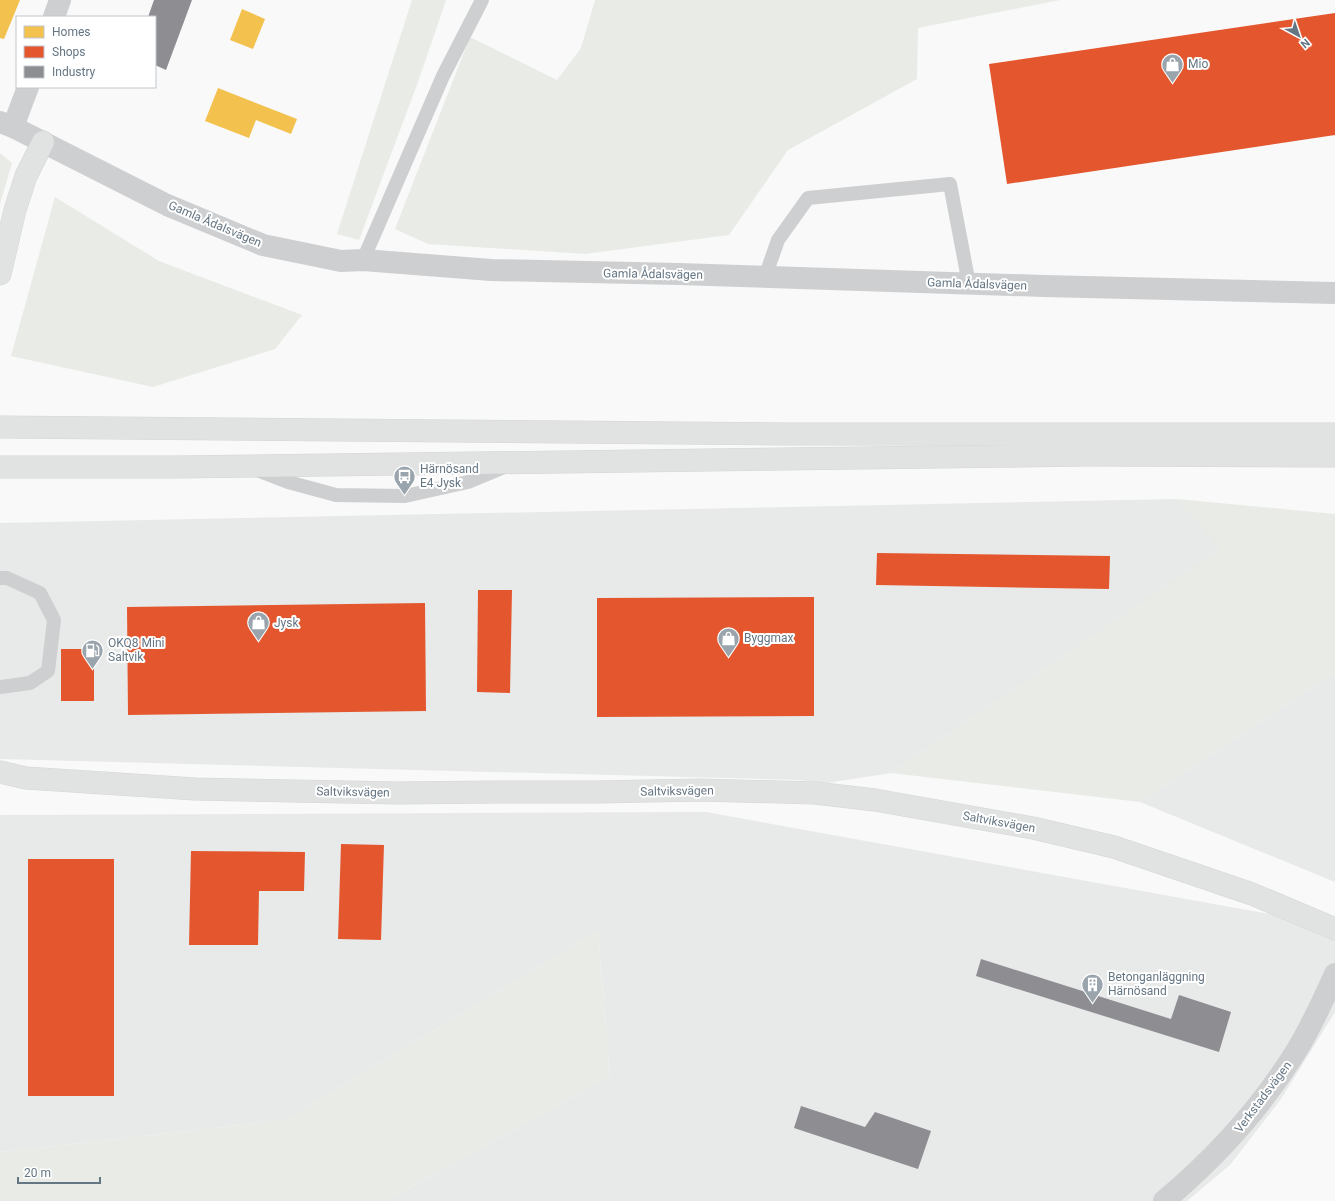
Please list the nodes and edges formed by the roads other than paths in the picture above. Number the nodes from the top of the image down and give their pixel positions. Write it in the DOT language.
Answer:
graph roads {
  1 [pos="60,0"];
  2 [pos="482,0"];
  3 [pos="54,16"];
  4 [pos="27,88"];
  5 [pos="7,125"];
  6 [pos="43,142"];
  7 [pos="363,260"];
  8 [pos="0,274"];
  9 [pos="765,277"];
  10 [pos="969,284"];
  11 [pos="1335,293"];
  12 [pos="0,427"];
  13 [pos="1335,434"];
  14 [pos="1335,456"];
  15 [pos="516,462"];
  16 [pos="246,466"];
  17 [pos="0,467"];
  18 [pos="0,578"];
  19 [pos="0,687"];
  20 [pos="0,772"];
  21 [pos="1335,929"];
  22 [pos="1335,974"];
  23 [pos="1164,1201"];
  1 -- 3 [label="street"];
  2 -- 7 [label="lane"];
  4 -- 5 [label="street"];
  5 -- 6 [label="street, Gamla Ådalsvägen"];
  6 -- 7 [label="street, Gamla Ådalsvägen"];
  6 -- 8 [label="main road"];
  7 -- 9 [label="street, Gamla Ådalsvägen"];
  9 -- 10 [label="street, Gamla Ådalsvägen"];
  9 -- 10 [label="lane"];
  10 -- 11 [label="street, Gamla Ådalsvägen"];
  12 -- 13 [label="main road"];
  14 -- 15 [label="main road"];
  15 -- 16 [label="main road"];
  15 -- 16 [label="lane"];
  16 -- 17 [label="main road"];
  18 -- 19 [label="lane"];
  20 -- 21 [label="main road, Saltviksvägen"];
  22 -- 23 [label="street, Verkstadsvägen"];
}
